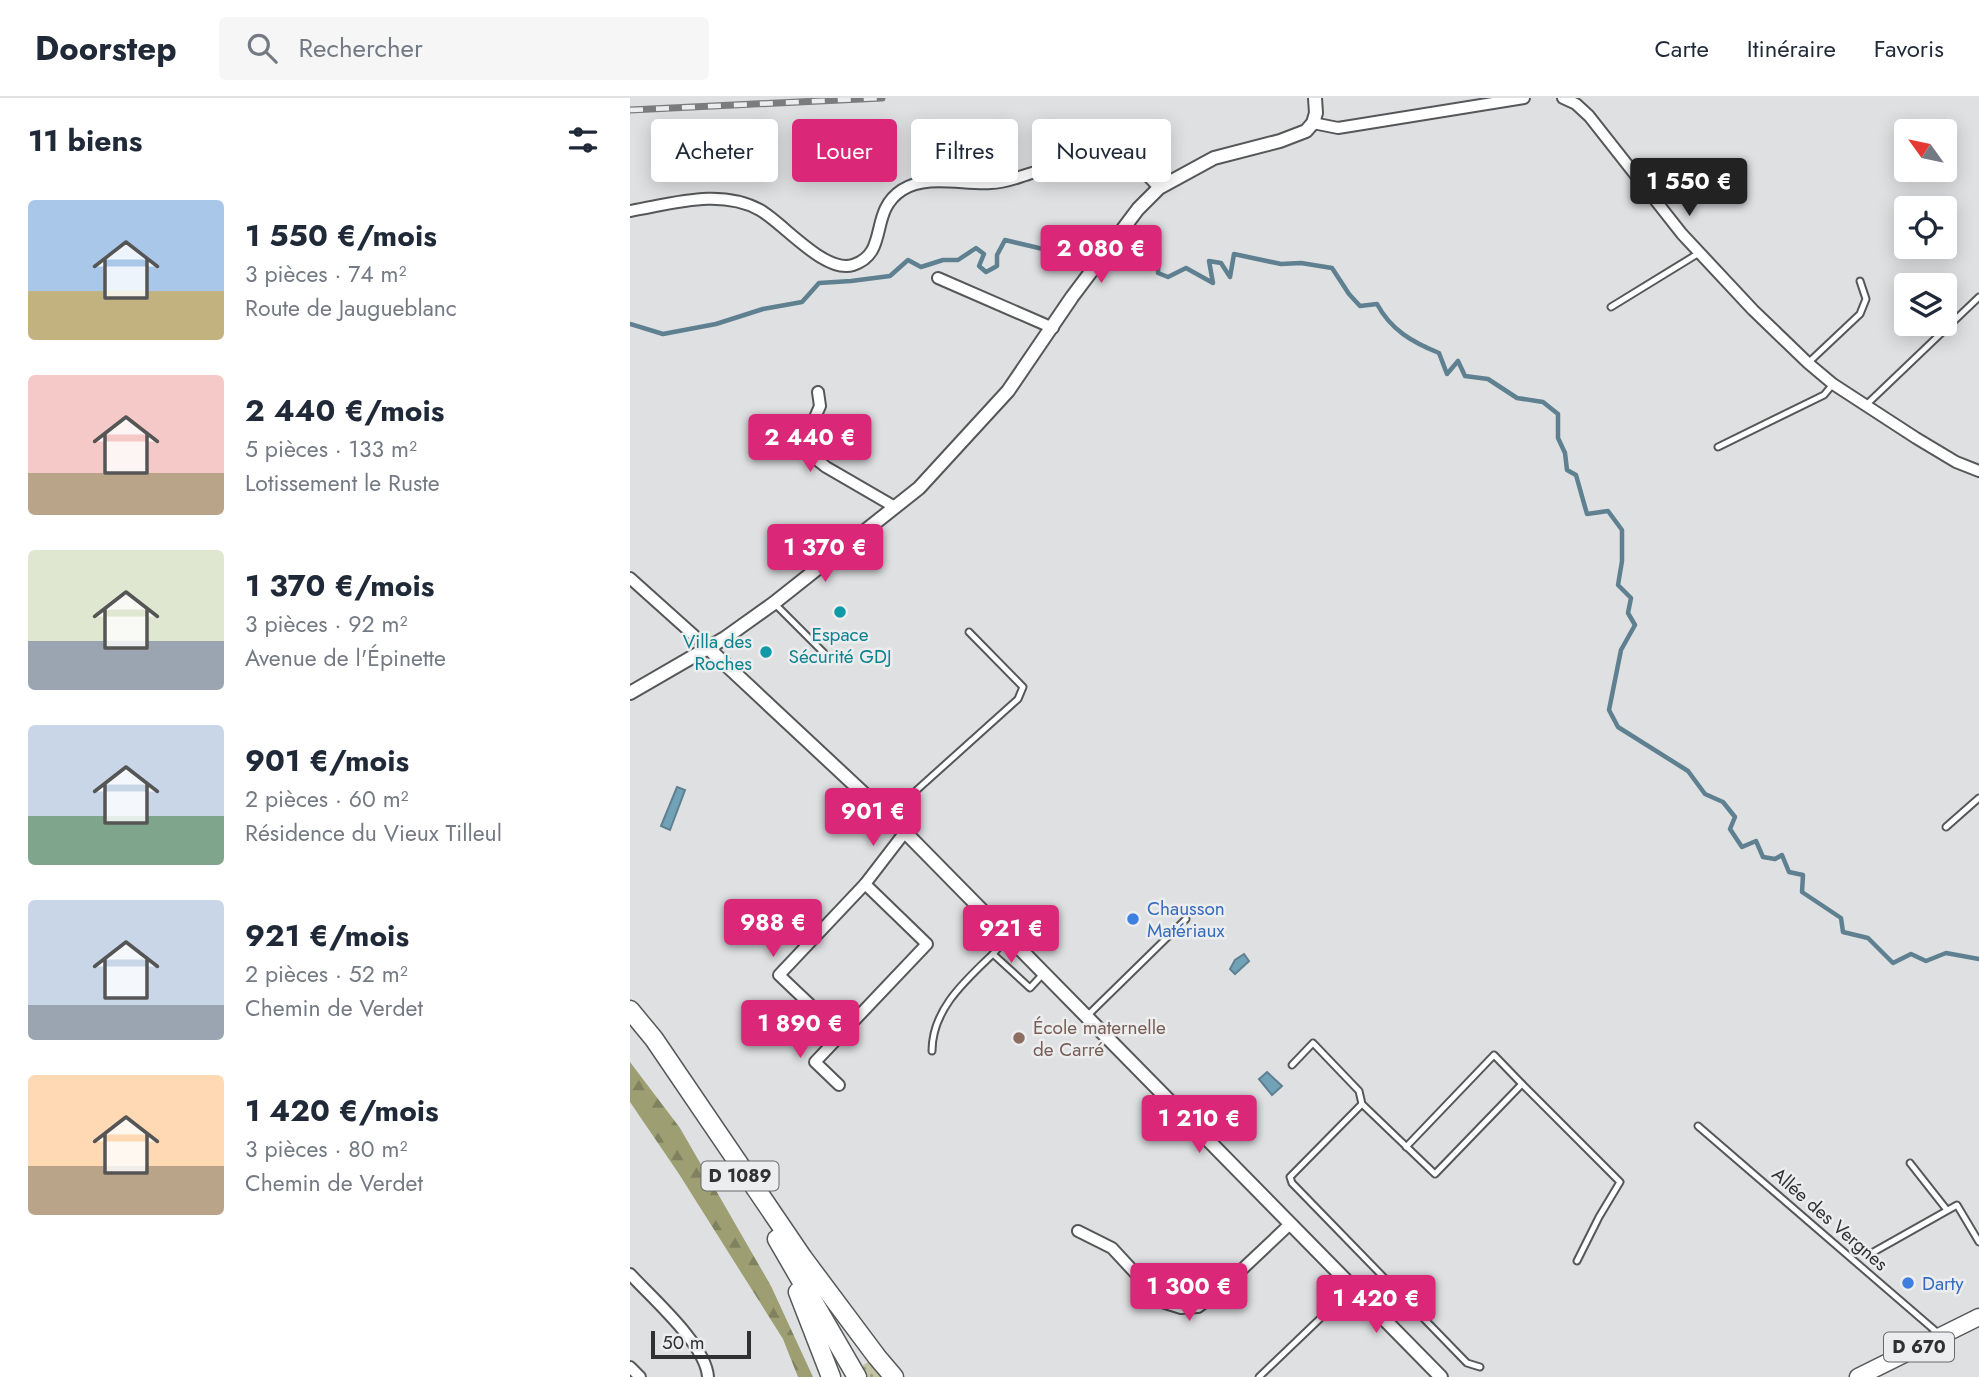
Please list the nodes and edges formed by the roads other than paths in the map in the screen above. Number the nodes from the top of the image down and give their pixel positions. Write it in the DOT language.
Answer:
graph roads {
  1 [pos="1315,98"];
  2 [pos="1524,98"];
  3 [pos="1563,98"];
  4 [pos="1313,123"];
  5 [pos="1159,188"];
  6 [pos="630,211"];
  7 [pos="1699,253"];
  8 [pos="938,278"];
  9 [pos="1860,281"];
  10 [pos="1979,296"];
  11 [pos="1611,307"];
  12 [pos="1053,328"];
  13 [pos="1808,363"];
  14 [pos="1833,384"];
  15 [pos="818,392"];
  16 [pos="1865,405"];
  17 [pos="1718,447"];
  18 [pos="1979,471"];
  19 [pos="895,507"];
  20 [pos="630,578"];
  21 [pos="774,603"];
  22 [pos="969,632"];
  23 [pos="708,648"];
  24 [pos="824,653"];
  25 [pos="630,693"];
  26 [pos="1979,798"];
  27 [pos="888,816"];
  28 [pos="1946,827"];
  29 [pos="905,832"];
  30 [pos="865,884"];
  31 [pos="1186,919"];
  32 [pos="1008,937"];
  33 [pos="994,953"];
  34 [pos="1043,974"];
  35 [pos="630,1010"];
  36 [pos="1086,1017"];
  37 [pos="841,1034"];
  38 [pos="932,1051"];
  39 [pos="1292,1065"];
  40 [pos="1522,1084"];
  41 [pos="839,1085"];
  42 [pos="1362,1104"];
  43 [pos="700,1110"];
  44 [pos="1698,1126"];
  45 [pos="1406,1147"];
  46 [pos="1910,1163"];
  47 [pos="1947,1210"];
  48 [pos="1290,1224"];
  49 [pos="1078,1231"];
  50 [pos="1979,1242"];
  51 [pos="779,1243"];
  52 [pos="1870,1254"];
  53 [pos="1577,1261"];
  54 [pos="630,1275"];
  55 [pos="1352,1288"];
  56 [pos="1979,1317"];
  57 [pos="1979,1329"];
  58 [pos="1942,1336"];
  59 [pos="630,1367"];
  60 [pos="1480,1367"];
  61 [pos="640,1377"];
  62 [pos="708,1377"];
  63 [pos="831,1377"];
  64 [pos="857,1377"];
  65 [pos="894,1377"];
  66 [pos="1259,1377"];
  67 [pos="1441,1377"];
  68 [pos="1858,1377"];
  69 [pos="1883,1377"];
  1 -- 4 [label="street"];
  2 -- 4 [label="street"];
  3 -- 7 [label="street"];
  4 -- 5 [label="street"];
  5 -- 6 [label="street"];
  5 -- 12 [label="street"];
  7 -- 11 [label="lane"];
  7 -- 13 [label="street"];
  8 -- 12 [label="street"];
  9 -- 13 [label="lane"];
  10 -- 16 [label="lane"];
  12 -- 19 [label="street"];
  13 -- 14 [label="street"];
  14 -- 16 [label="street"];
  14 -- 17 [label="lane"];
  15 -- 19 [label="street"];
  16 -- 18 [label="street"];
  19 -- 21 [label="street"];
  20 -- 23 [label="street"];
  21 -- 23 [label="street"];
  21 -- 24 [label="lane"];
  22 -- 27 [label="lane"];
  23 -- 25 [label="street"];
  23 -- 27 [label="street"];
  26 -- 28 [label="lane"];
  27 -- 29 [label="street"];
  29 -- 30 [label="street"];
  29 -- 32 [label="street"];
  30 -- 37 [label="street"];
  30 -- 37 [label="street"];
  31 -- 36 [label="lane"];
  32 -- 33 [label="lane"];
  32 -- 34 [label="street"];
  33 -- 34 [label="lane"];
  33 -- 38 [label="lane"];
  34 -- 36 [label="street"];
  35 -- 43 [label="highway, D 1089"];
  36 -- 48 [label="street"];
  37 -- 41 [label="street"];
  39 -- 42 [label="lane"];
  40 -- 45 [label="lane"];
  40 -- 45 [label="lane"];
  40 -- 53 [label="lane"];
  42 -- 45 [label="lane"];
  42 -- 60 [label="lane"];
  43 -- 51 [label="highway, D 1089"];
  43 -- 65 [label="highway"];
  44 -- 58 [label="lane, Allée des Vergnes"];
  46 -- 47 [label="lane"];
  47 -- 50 [label="lane"];
  47 -- 52 [label="lane"];
  48 -- 49 [label="street"];
  48 -- 55 [label="street"];
  51 -- 63 [label="highway"];
  51 -- 64 [label="highway, D 1089"];
  54 -- 62 [label="street"];
  55 -- 66 [label="lane"];
  55 -- 67 [label="street"];
  56 -- 58 [label="main road, D 670"];
  57 -- 69 [label="main road, D 670"];
  58 -- 68 [label="main road, D 670"];
  59 -- 61 [label="street"];
}
